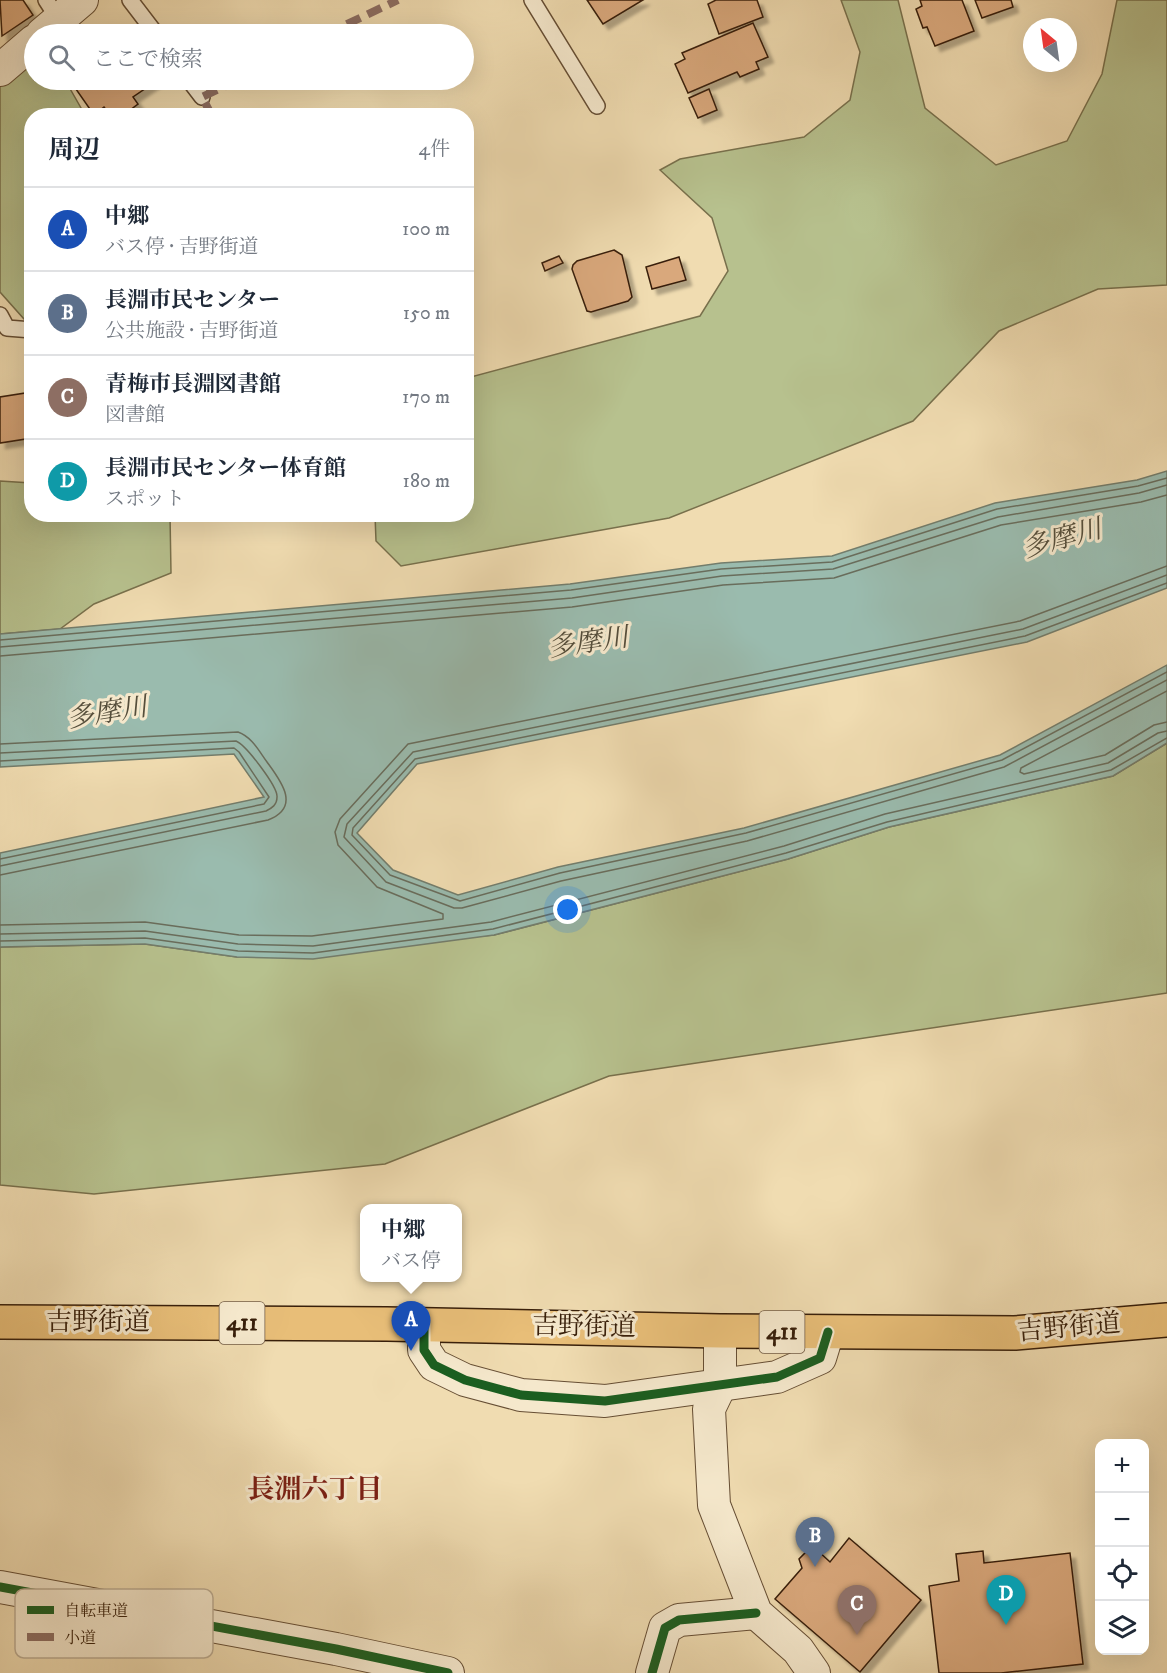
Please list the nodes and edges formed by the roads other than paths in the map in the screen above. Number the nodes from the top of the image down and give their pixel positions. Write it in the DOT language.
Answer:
graph roads {
  1 [pos="82,0"];
  2 [pos="130,0"];
  3 [pos="531,0"];
  4 [pos="49,18"];
  5 [pos="148,24"];
  6 [pos="24,50"];
  7 [pos="0,70"];
  8 [pos="196,90"];
  9 [pos="202,98"];
  10 [pos="597,106"];
  11 [pos="2,328"];
  12 [pos="24,329"];
  13 [pos="1167,1320"];
  14 [pos="0,1322"];
  15 [pos="424,1326"];
  16 [pos="720,1331"];
  17 [pos="828,1332"];
  18 [pos="720,1386"];
  19 [pos="0,1587"];
  20 [pos="15,1590"];
  21 [pos="756,1613"];
  22 [pos="213,1626"];
  23 [pos="448,1673"];
  24 [pos="652,1673"];
  25 [pos="814,1673"];
  1 -- 4 [label="street"];
  2 -- 5 [label="lane"];
  3 -- 10 [label="lane"];
  6 -- 7 [label="street"];
  8 -- 9 [label="lane"];
  11 -- 12 [label="lane"];
  13 -- 17 [label="highway, 吉野街道 / 411"];
  14 -- 15 [label="highway, 吉野街道 / 411"];
  15 -- 16 [label="highway, 吉野街道 / 411"];
  15 -- 18 [label="street"];
  16 -- 17 [label="highway, 吉野街道 / 411"];
  16 -- 18 [label="street"];
  17 -- 18 [label="street"];
  18 -- 21 [label="street"];
  19 -- 20 [label="street"];
  21 -- 24 [label="street"];
  21 -- 25 [label="street"];
  22 -- 23 [label="street"];
}
